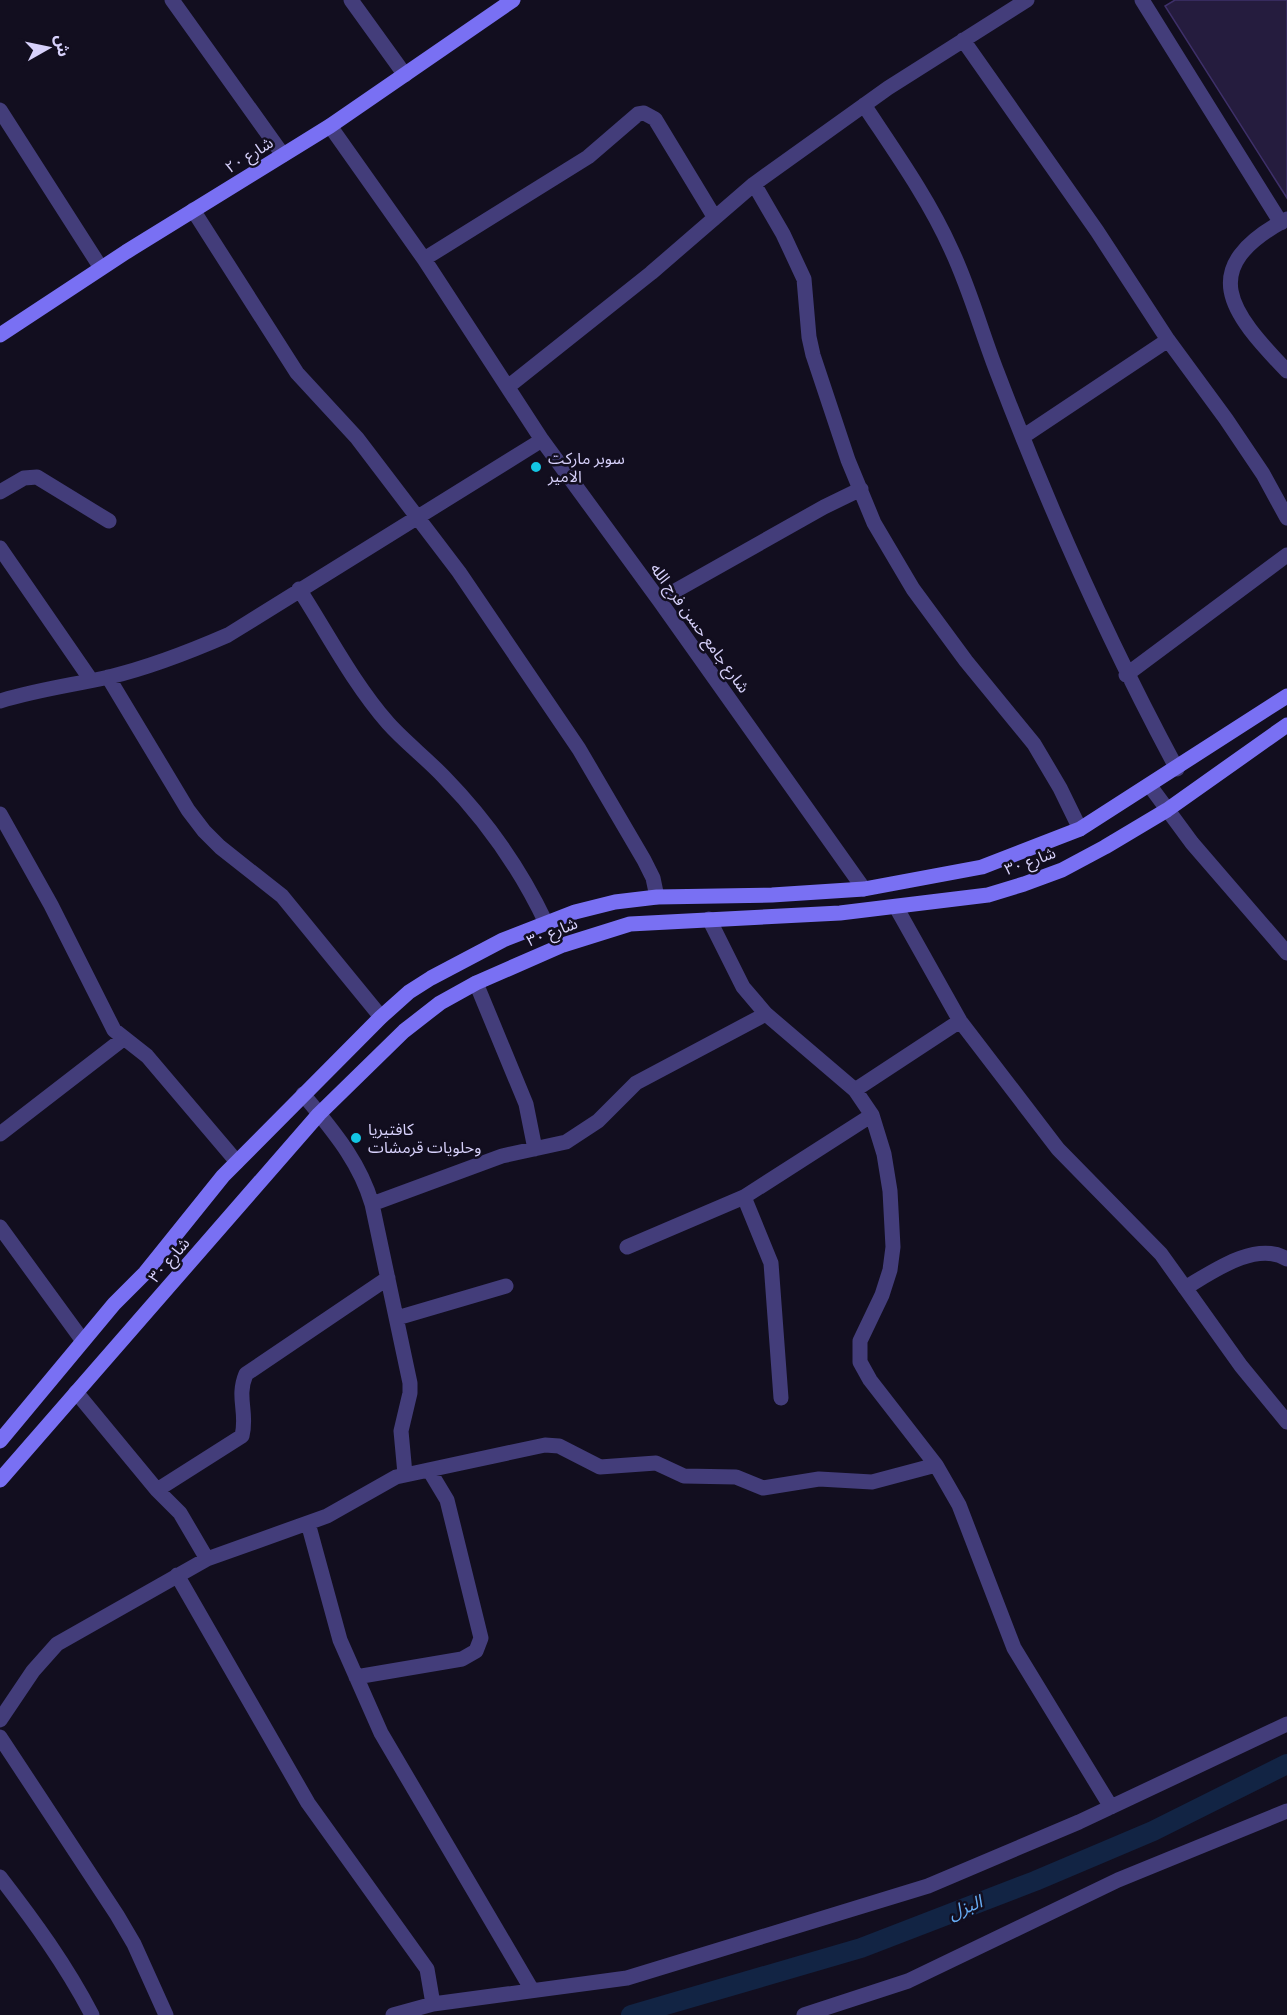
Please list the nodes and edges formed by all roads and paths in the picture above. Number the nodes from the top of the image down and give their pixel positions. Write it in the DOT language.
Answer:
graph roads {
  1 [pos="172,0"];
  2 [pos="351,0"];
  3 [pos="513,0"];
  4 [pos="1028,0"];
  5 [pos="1142,0"];
  6 [pos="963,40"];
  7 [pos="405,75"];
  8 [pos="864,105"];
  9 [pos="0,110"];
  10 [pos="330,126"];
  11 [pos="283,155"];
  12 [pos="754,184"];
  13 [pos="193,210"];
  14 [pos="715,218"];
  15 [pos="1284,221"];
  16 [pos="424,259"];
  17 [pos="101,268"];
  18 [pos="0,334"];
  19 [pos="1168,340"];
  20 [pos="1287,371"];
  21 [pos="509,386"];
  22 [pos="1024,436"];
  23 [pos="542,440"];
  24 [pos="861,489"];
  25 [pos="0,492"];
  26 [pos="419,516"];
  27 [pos="1287,518"];
  28 [pos="109,521"];
  29 [pos="0,548"];
  30 [pos="1287,555"];
  31 [pos="299,589"];
  32 [pos="659,600"];
  33 [pos="1126,675"];
  34 [pos="108,677"];
  35 [pos="91,680"];
  36 [pos="1287,696"];
  37 [pos="0,701"];
  38 [pos="1287,725"];
  39 [pos="1178,769"];
  40 [pos="1150,786"];
  41 [pos="1167,810"];
  42 [pos="0,814"];
  43 [pos="1080,829"];
  44 [pos="864,889"];
  45 [pos="657,897"];
  46 [pos="896,907"];
  47 [pos="709,920"];
  48 [pos="546,923"];
  49 [pos="1287,953"];
  50 [pos="476,983"];
  51 [pos="766,1014"];
  52 [pos="381,1017"];
  53 [pos="960,1021"];
  54 [pos="123,1039"];
  55 [pos="855,1090"];
  56 [pos="303,1094"];
  57 [pos="319,1114"];
  58 [pos="872,1115"];
  59 [pos="0,1134"];
  60 [pos="535,1149"];
  61 [pos="237,1162"];
  62 [pos="744,1197"];
  63 [pos="372,1204"];
  64 [pos="0,1227"];
  65 [pos="627,1248"];
  66 [pos="6,1250"];
  67 [pos="1287,1259"];
  68 [pos="388,1278"];
  69 [pos="506,1286"];
  70 [pos="1185,1288"];
  71 [pos="397,1318"];
  72 [pos="83,1341"];
  73 [pos="75,1392"];
  74 [pos="781,1398"];
  75 [pos="1284,1412"];
  76 [pos="0,1441"];
  77 [pos="936,1465"];
  78 [pos="429,1470"];
  79 [pos="405,1474"];
  80 [pos="0,1480"];
  81 [pos="157,1490"];
  82 [pos="308,1523"];
  83 [pos="207,1560"];
  84 [pos="177,1575"];
  85 [pos="356,1677"];
  86 [pos="0,1720"];
  87 [pos="1287,1724"];
  88 [pos="0,1737"];
  89 [pos="1111,1807"];
  90 [pos="1287,1812"];
  91 [pos="0,1876"];
  92 [pos="532,1990"];
  93 [pos="433,2004"];
  94 [pos="92,2015"];
  95 [pos="166,2015"];
  96 [pos="393,2015"];
  97 [pos="804,2015"];
  1 -- 11 [label="street"];
  2 -- 7 [label="street"];
  3 -- 7 [label="street, شارع ٢٠"];
  4 -- 6 [label="street"];
  5 -- 15 [label="street"];
  6 -- 8 [label="street"];
  6 -- 19 [label="street"];
  7 -- 10 [label="street, شارع ٢٠"];
  8 -- 12 [label="street"];
  8 -- 22 [label="street"];
  9 -- 17 [label="street"];
  10 -- 11 [label="street, شارع ٢٠"];
  10 -- 16 [label="street, شارع جامع حسن فرج الله"];
  11 -- 13 [label="street, شارع ٢٠"];
  12 -- 14 [label="street"];
  12 -- 24 [label="street"];
  13 -- 17 [label="street, شارع ٢٠"];
  13 -- 26 [label="street"];
  14 -- 16 [label="street"];
  14 -- 21 [label="street"];
  15 -- 20 [label="street"];
  16 -- 21 [label="street, شارع جامع حسن فرج الله"];
  17 -- 18 [label="street, شارع ٢٠"];
  19 -- 22 [label="street"];
  19 -- 27 [label="street"];
  21 -- 23 [label="street, شارع جامع حسن فرج الله"];
  22 -- 33 [label="street"];
  23 -- 26 [label="street"];
  23 -- 32 [label="street, شارع جامع حسن فرج الله"];
  24 -- 32 [label="street"];
  24 -- 43 [label="street"];
  25 -- 28 [label="street"];
  26 -- 31 [label="street"];
  26 -- 45 [label="street"];
  29 -- 35 [label="street"];
  30 -- 33 [label="street"];
  31 -- 34 [label="street"];
  31 -- 48 [label="street"];
  32 -- 44 [label="street, شارع جامع حسن فرج الله"];
  33 -- 39 [label="street"];
  34 -- 35 [label="street"];
  34 -- 52 [label="street"];
  35 -- 37 [label="street"];
  36 -- 39 [label="street, شارع ٣٠"];
  38 -- 41 [label="street, شارع ٣٠"];
  39 -- 40 [label="street, شارع ٣٠"];
  40 -- 41 [label="street"];
  40 -- 43 [label="street, شارع ٣٠"];
  41 -- 46 [label="street, شارع ٣٠"];
  41 -- 49 [label="street"];
  42 -- 54 [label="street"];
  43 -- 44 [label="street, شارع ٣٠"];
  44 -- 45 [label="street, شارع ٣٠"];
  45 -- 48 [label="street, شارع ٣٠"];
  46 -- 47 [label="street, شارع ٣٠"];
  46 -- 53 [label="street"];
  47 -- 50 [label="street, شارع ٣٠"];
  47 -- 51 [label="street"];
  48 -- 52 [label="street, شارع ٣٠"];
  50 -- 57 [label="street, شارع ٣٠"];
  50 -- 60 [label="street"];
  51 -- 55 [label="street"];
  51 -- 60 [label="street"];
  52 -- 56 [label="street, شارع ٣٠"];
  53 -- 55 [label="street"];
  53 -- 70 [label="street"];
  54 -- 59 [label="street"];
  54 -- 61 [label="street"];
  55 -- 58 [label="street"];
  56 -- 57 [label="street"];
  56 -- 61 [label="street, شارع ٣٠"];
  57 -- 63 [label="street"];
  57 -- 73 [label="street, شارع ٣٠"];
  58 -- 62 [label="street"];
  58 -- 77 [label="street"];
  60 -- 63 [label="street"];
  61 -- 72 [label="street, شارع ٣٠"];
  62 -- 65 [label="street"];
  62 -- 74 [label="street"];
  63 -- 68 [label="street"];
  64 -- 66 [label="street"];
  66 -- 72 [label="street"];
  67 -- 70 [label="street"];
  68 -- 71 [label="street"];
  68 -- 81 [label="street"];
  69 -- 71 [label="street"];
  70 -- 75 [label="street"];
  71 -- 79 [label="street"];
  72 -- 76 [label="street, شارع ٣٠"];
  73 -- 80 [label="street, شارع ٣٠"];
  73 -- 81 [label="street"];
  77 -- 78 [label="street"];
  77 -- 89 [label="street"];
  78 -- 79 [label="street"];
  78 -- 85 [label="street"];
  79 -- 82 [label="street"];
  81 -- 83 [label="street"];
  82 -- 83 [label="street"];
  82 -- 85 [label="street"];
  83 -- 84 [label="street"];
  84 -- 86 [label="street"];
  84 -- 93 [label="street"];
  85 -- 92 [label="street"];
  87 -- 89 [label="street"];
  88 -- 95 [label="street"];
  89 -- 92 [label="street"];
  90 -- 97 [label="street"];
  91 -- 94 [label="street"];
  92 -- 93 [label="street"];
  93 -- 96 [label="street"];
}
